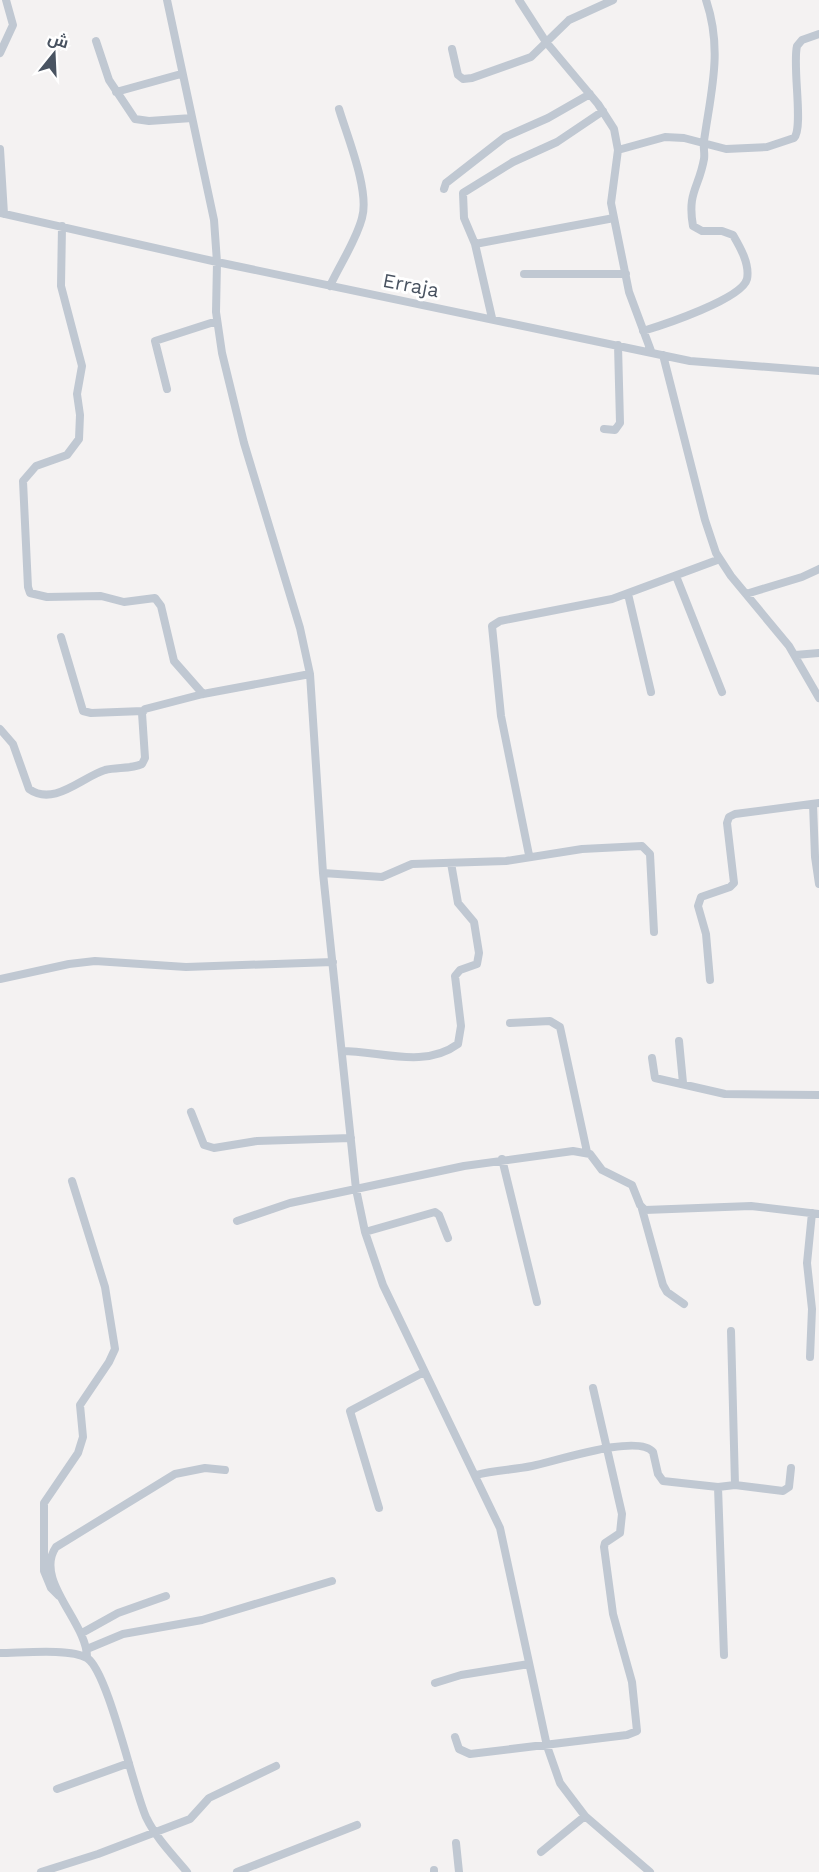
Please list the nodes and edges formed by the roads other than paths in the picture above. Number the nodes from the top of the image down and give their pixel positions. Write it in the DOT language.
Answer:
graph roads {
  1 [pos="6,0"];
  2 [pos="167,0"];
  3 [pos="519,0"];
  4 [pos="613,0"];
  5 [pos="706,0"];
  6 [pos="819,34"];
  7 [pos="96,40"];
  8 [pos="546,42"];
  9 [pos="452,49"];
  10 [pos="0,53"];
  11 [pos="182,74"];
  12 [pos="116,92"];
  13 [pos="590,94"];
  14 [pos="339,109"];
  15 [pos="603,111"];
  16 [pos="192,118"];
  17 [pos="703,144"];
  18 [pos="0,149"];
  19 [pos="618,150"];
  20 [pos="444,189"];
  21 [pos="2,213"];
  22 [pos="614,218"];
  23 [pos="62,226"];
  24 [pos="475,244"];
  25 [pos="217,262"];
  26 [pos="524,274"];
  27 [pos="626,274"];
  28 [pos="330,286"];
  29 [pos="492,318"];
  30 [pos="217,321"];
  31 [pos="643,331"];
  32 [pos="618,345"];
  33 [pos="651,351"];
  34 [pos="663,355"];
  35 [pos="819,371"];
  36 [pos="167,389"];
  37 [pos="604,429"];
  38 [pos="720,559"];
  39 [pos="819,569"];
  40 [pos="676,576"];
  41 [pos="628,594"];
  42 [pos="746,594"];
  43 [pos="61,638"];
  44 [pos="819,654"];
  45 [pos="795,655"];
  46 [pos="310,674"];
  47 [pos="651,692"];
  48 [pos="722,692"];
  49 [pos="203,694"];
  50 [pos="819,698"];
  51 [pos="143,711"];
  52 [pos="0,729"];
  53 [pos="816,804"];
  54 [pos="529,855"];
  55 [pos="452,863"];
  56 [pos="324,873"];
  57 [pos="819,884"];
  58 [pos="654,932"];
  59 [pos="333,962"];
  60 [pos="0,979"];
  61 [pos="710,980"];
  62 [pos="510,1023"];
  63 [pos="679,1041"];
  64 [pos="342,1051"];
  65 [pos="652,1058"];
  66 [pos="683,1083"];
  67 [pos="819,1095"];
  68 [pos="191,1112"];
  69 [pos="351,1138"];
  70 [pos="587,1152"];
  71 [pos="502,1159"];
  72 [pos="72,1181"];
  73 [pos="356,1189"];
  74 [pos="642,1209"];
  75 [pos="816,1214"];
  76 [pos="237,1221"];
  77 [pos="365,1232"];
  78 [pos="448,1238"];
  79 [pos="537,1302"];
  80 [pos="684,1304"];
  81 [pos="731,1331"];
  82 [pos="810,1357"];
  83 [pos="424,1372"];
  84 [pos="593,1388"];
  85 [pos="606,1449"];
  86 [pos="791,1468"];
  87 [pos="225,1470"];
  88 [pos="476,1474"];
  89 [pos="735,1485"];
  90 [pos="718,1487"];
  91 [pos="378,1508"];
  92 [pos="332,1581"];
  93 [pos="59,1596"];
  94 [pos="166,1596"];
  95 [pos="82,1633"];
  96 [pos="0,1653"];
  97 [pos="87,1654"];
  98 [pos="724,1655"];
  99 [pos="529,1665"];
  100 [pos="435,1683"];
  101 [pos="455,1737"];
  102 [pos="547,1746"];
  103 [pos="129,1763"];
  104 [pos="276,1766"];
  105 [pos="57,1789"];
  106 [pos="585,1816"];
  107 [pos="357,1825"];
  108 [pos="154,1832"];
  109 [pos="456,1843"];
  110 [pos="541,1852"];
  111 [pos="41,1872"];
  112 [pos="187,1872"];
  113 [pos="237,1872"];
  114 [pos="459,1872"];
  115 [pos="650,1872"];
  1 -- 10 [label="street"];
  2 -- 11 [label="street"];
  3 -- 8 [label="street"];
  4 -- 8 [label="street"];
  5 -- 17 [label="street"];
  6 -- 17 [label="street"];
  7 -- 12 [label="street"];
  8 -- 9 [label="street"];
  8 -- 13 [label="street"];
  11 -- 12 [label="street"];
  11 -- 16 [label="street"];
  12 -- 16 [label="street"];
  13 -- 15 [label="street"];
  13 -- 20 [label="street"];
  14 -- 28 [label="street"];
  15 -- 19 [label="street"];
  15 -- 24 [label="street"];
  16 -- 25 [label="street"];
  17 -- 19 [label="street"];
  17 -- 31 [label="street"];
  18 -- 21 [label="street"];
  19 -- 22 [label="street"];
  21 -- 23 [label="street, Erraja"];
  22 -- 24 [label="street"];
  22 -- 27 [label="street"];
  23 -- 25 [label="street, Erraja"];
  23 -- 49 [label="street"];
  24 -- 29 [label="street"];
  25 -- 28 [label="street, Erraja"];
  25 -- 30 [label="street"];
  26 -- 27 [label="street"];
  27 -- 31 [label="street"];
  28 -- 29 [label="street, Erraja"];
  29 -- 32 [label="street, Erraja"];
  30 -- 36 [label="street"];
  30 -- 46 [label="street"];
  31 -- 33 [label="street"];
  32 -- 33 [label="street, Erraja"];
  32 -- 37 [label="street"];
  33 -- 34 [label="street, Erraja"];
  34 -- 35 [label="street, Erraja"];
  34 -- 38 [label="street"];
  38 -- 40 [label="street"];
  38 -- 42 [label="street"];
  39 -- 42 [label="street"];
  40 -- 41 [label="street"];
  40 -- 48 [label="street"];
  41 -- 47 [label="street"];
  41 -- 54 [label="street"];
  42 -- 45 [label="street"];
  43 -- 51 [label="street"];
  44 -- 45 [label="street"];
  45 -- 50 [label="street"];
  46 -- 49 [label="street"];
  46 -- 56 [label="street"];
  49 -- 51 [label="street"];
  51 -- 52 [label="street"];
  53 -- 57 [label="street"];
  53 -- 61 [label="street"];
  54 -- 55 [label="street"];
  54 -- 58 [label="street"];
  55 -- 56 [label="street"];
  55 -- 64 [label="street"];
  56 -- 59 [label="street"];
  59 -- 60 [label="street"];
  59 -- 64 [label="street"];
  62 -- 70 [label="street"];
  63 -- 66 [label="street"];
  64 -- 69 [label="street"];
  65 -- 66 [label="street"];
  66 -- 67 [label="street"];
  68 -- 69 [label="street"];
  69 -- 73 [label="street"];
  70 -- 71 [label="street"];
  70 -- 74 [label="street"];
  71 -- 73 [label="street"];
  71 -- 79 [label="street"];
  72 -- 93 [label="street"];
  73 -- 76 [label="street"];
  73 -- 77 [label="street"];
  74 -- 75 [label="street"];
  74 -- 80 [label="street"];
  75 -- 82 [label="street"];
  77 -- 78 [label="street"];
  77 -- 83 [label="street"];
  81 -- 89 [label="street"];
  83 -- 88 [label="street"];
  83 -- 91 [label="street"];
  84 -- 85 [label="street"];
  85 -- 88 [label="street"];
  85 -- 90 [label="street"];
  85 -- 102 [label="street"];
  86 -- 89 [label="street"];
  87 -- 93 [label="street"];
  88 -- 99 [label="street"];
  89 -- 90 [label="street"];
  90 -- 98 [label="street"];
  92 -- 97 [label="street"];
  93 -- 95 [label="street"];
  94 -- 95 [label="street"];
  95 -- 97 [label="street"];
  96 -- 97 [label="street"];
  97 -- 103 [label="street"];
  99 -- 100 [label="street"];
  99 -- 102 [label="street"];
  101 -- 102 [label="street"];
  102 -- 106 [label="street"];
  103 -- 105 [label="street"];
  103 -- 108 [label="street"];
  104 -- 108 [label="street"];
  106 -- 110 [label="street"];
  106 -- 115 [label="street"];
  107 -- 113 [label="street"];
  108 -- 111 [label="street"];
  108 -- 112 [label="street"];
  109 -- 114 [label="street"];
}
